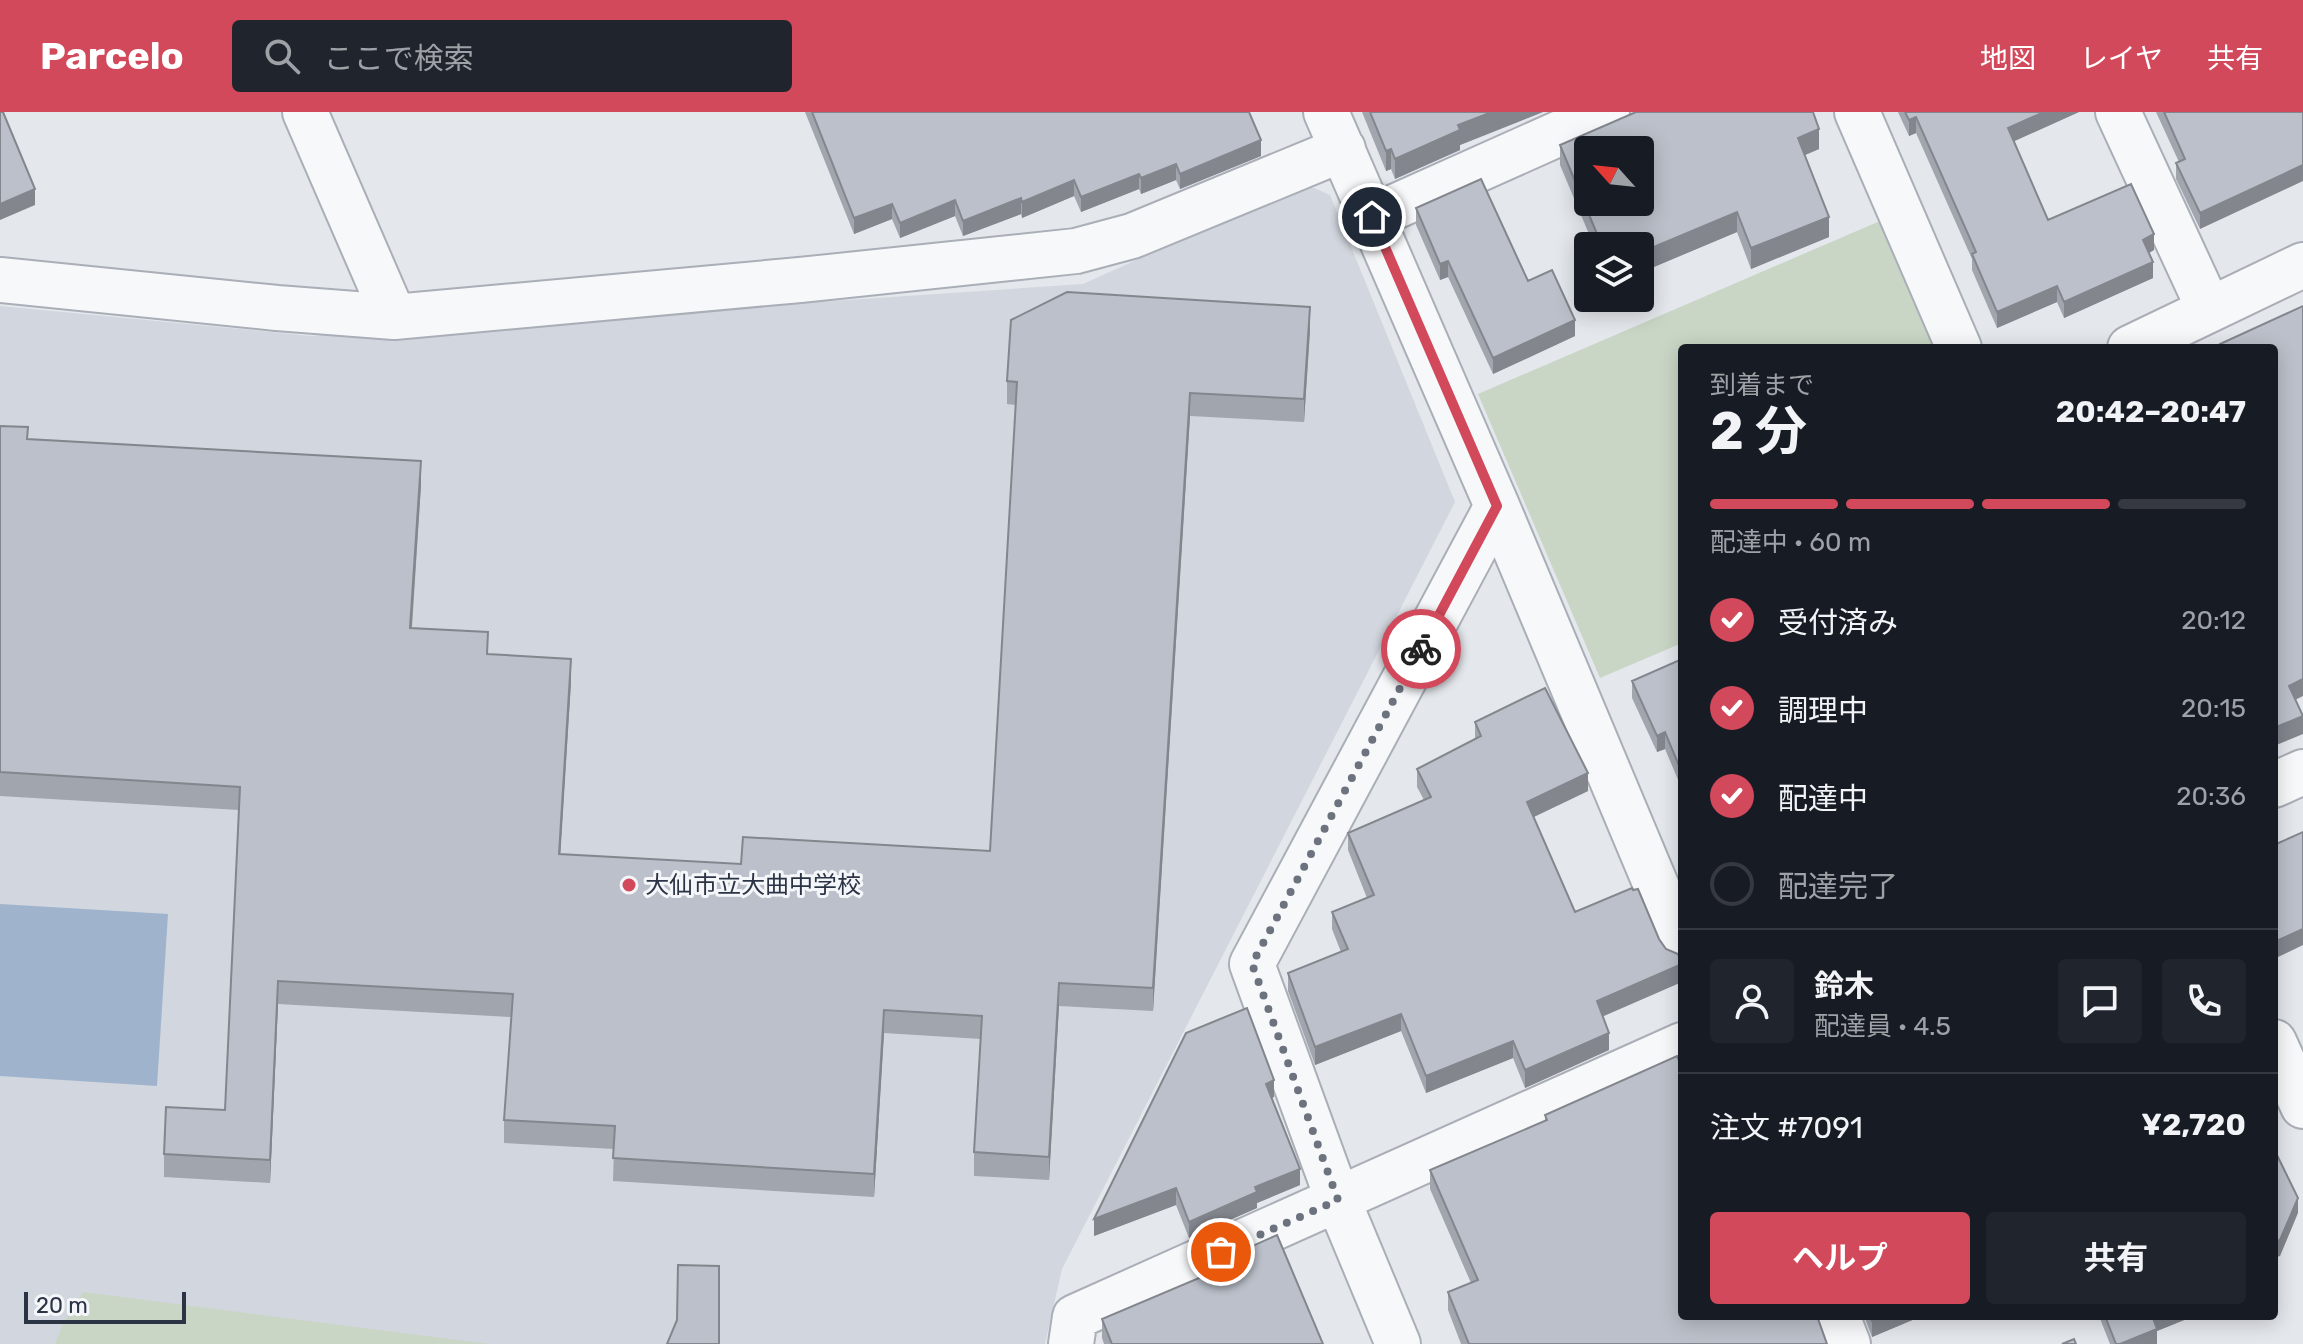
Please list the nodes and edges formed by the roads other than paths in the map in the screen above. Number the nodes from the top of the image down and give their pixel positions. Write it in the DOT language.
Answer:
graph roads {
  1 [pos="305,112"];
  2 [pos="1607,112"];
  3 [pos="1857,112"];
  4 [pos="2118,112"];
  5 [pos="1334,130"];
  6 [pos="1372,217"];
  7 [pos="2303,265"];
  8 [pos="0,280"];
  9 [pos="2209,309"];
  10 [pos="394,317"];
  11 [pos="1957,344"];
  12 [pos="2138,344"];
  13 [pos="1497,506"];
  14 [pos="2303,772"];
  15 [pos="2278,783"];
  16 [pos="1678,937"];
  17 [pos="1678,1047"];
  18 [pos="2278,1051"];
  19 [pos="2303,1106"];
  20 [pos="1338,1200"];
  21 [pos="1839,1320"];
  22 [pos="1071,1344"];
  23 [pos="1398,1344"];
  24 [pos="1848,1344"];
  1 -- 10 [label="street"];
  2 -- 6 [label="street"];
  3 -- 11 [label="street"];
  4 -- 9 [label="street"];
  5 -- 6 [label="street"];
  5 -- 10 [label="street"];
  6 -- 13 [label="street"];
  7 -- 9 [label="street"];
  8 -- 10 [label="street"];
  9 -- 12 [label="street"];
  13 -- 16 [label="street"];
  13 -- 20 [label="street"];
  14 -- 15 [label="street"];
  17 -- 20 [label="street"];
  18 -- 19 [label="street"];
  20 -- 22 [label="street"];
  20 -- 23 [label="street"];
  21 -- 24 [label="street"];
}
